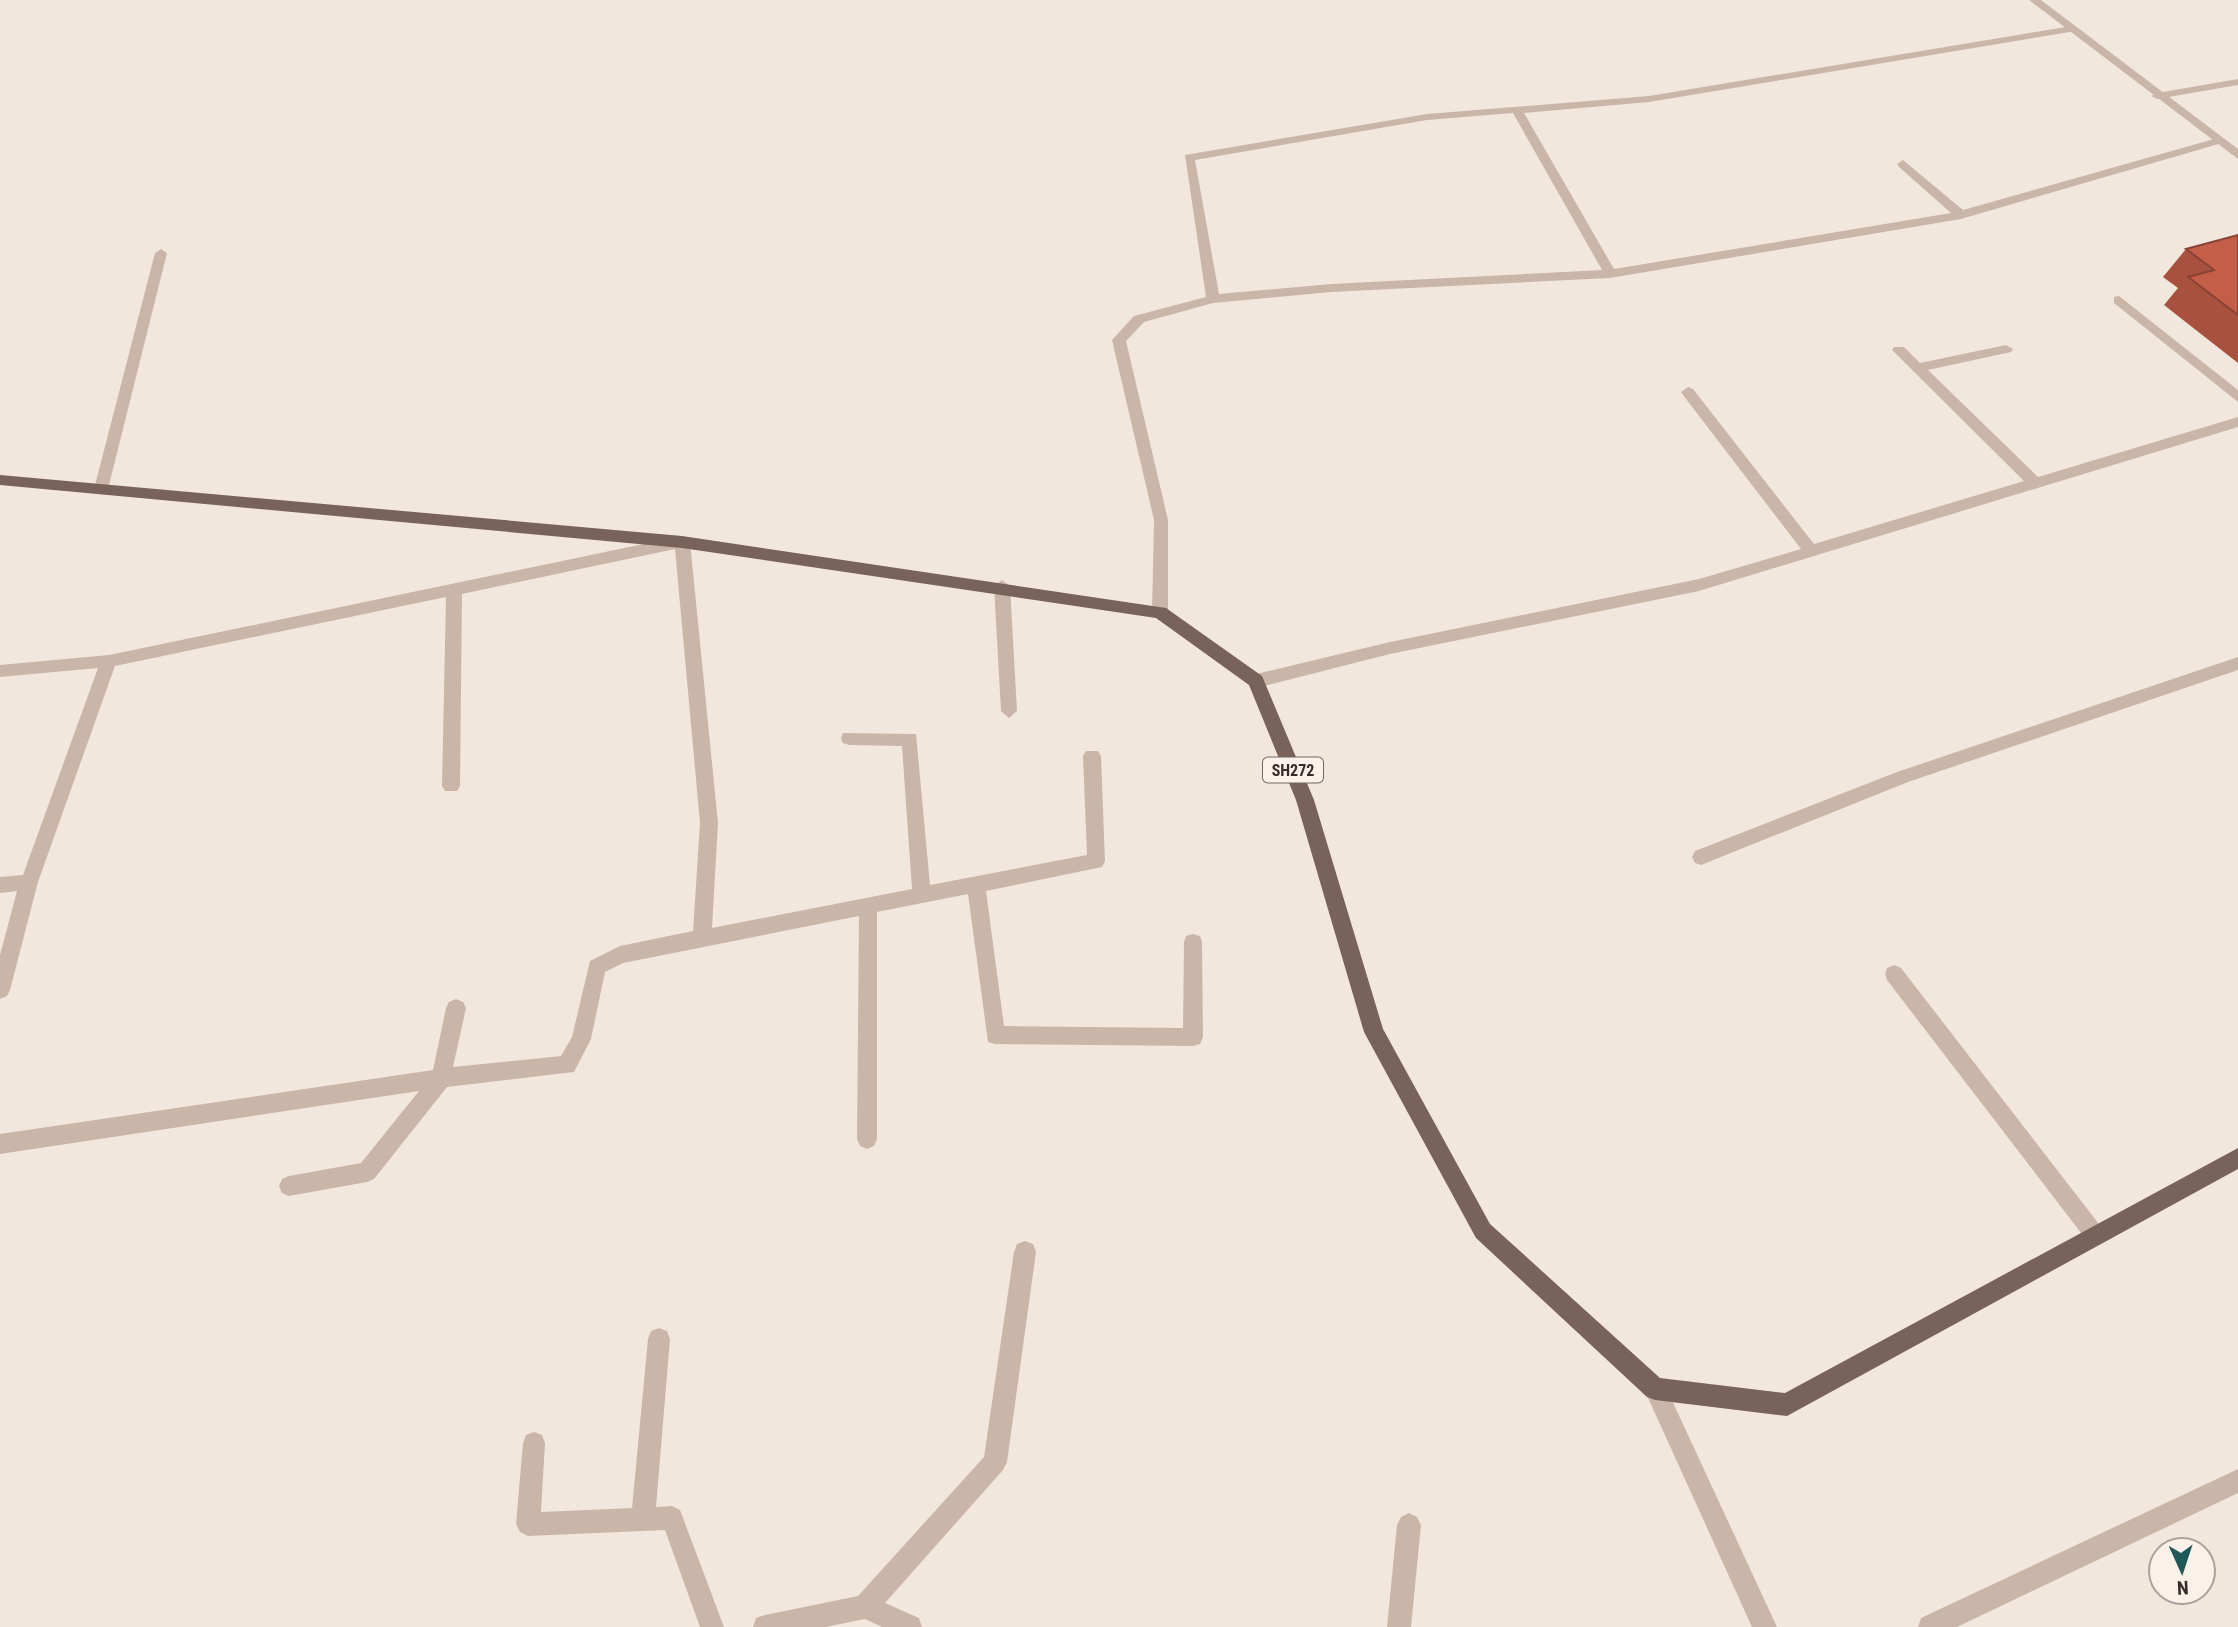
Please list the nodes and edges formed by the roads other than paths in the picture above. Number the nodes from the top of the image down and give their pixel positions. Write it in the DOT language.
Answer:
graph roads {
  1 [pos="2034,0"];
  2 [pos="2072,29"];
  3 [pos="2238,82"];
  4 [pos="2157,96"];
  5 [pos="1517,110"];
  6 [pos="2218,141"];
  7 [pos="2238,155"];
  8 [pos="1903,164"];
  9 [pos="1961,215"];
  10 [pos="161,253"];
  11 [pos="1610,274"];
  12 [pos="1213,299"];
  13 [pos="2119,300"];
  14 [pos="2006,349"];
  15 [pos="1899,350"];
  16 [pos="1917,368"];
  17 [pos="1688,392"];
  18 [pos="2238,397"];
  19 [pos="2238,422"];
  20 [pos="0,480"];
  21 [pos="2036,484"];
  22 [pos="101,489"];
  23 [pos="682,542"];
  24 [pos="1811,551"];
  25 [pos="1002,586"];
  26 [pos="454,589"];
  27 [pos="1160,612"];
  28 [pos="109,661"];
  29 [pos="2238,663"];
  30 [pos="0,671"];
  31 [pos="1256,681"];
  32 [pos="1009,710"];
  33 [pos="849,738"];
  34 [pos="1092,756"];
  35 [pos="451,786"];
  36 [pos="1701,857"];
  37 [pos="29,882"];
  38 [pos="976,884"];
  39 [pos="0,885"];
  40 [pos="922,895"];
  41 [pos="868,905"];
  42 [pos="702,938"];
  43 [pos="1193,942"];
  44 [pos="1894,974"];
  45 [pos="0,989"];
  46 [pos="456,1008"];
  47 [pos="441,1079"];
  48 [pos="867,1139"];
  49 [pos="0,1144"];
  50 [pos="2238,1158"];
  51 [pos="289,1186"];
  52 [pos="2095,1235"];
  53 [pos="1025,1252"];
  54 [pos="659,1339"];
  55 [pos="1658,1396"];
  56 [pos="534,1443"];
  57 [pos="2238,1481"];
  58 [pos="643,1520"];
  59 [pos="1409,1525"];
  60 [pos="865,1607"];
  61 [pos="712,1627"];
  62 [pos="765,1627"];
  63 [pos="910,1627"];
  64 [pos="1399,1627"];
  65 [pos="1765,1627"];
  66 [pos="1930,1627"];
  1 -- 2 [label="street"];
  2 -- 4 [label="street"];
  2 -- 5 [label="street"];
  3 -- 4 [label="street"];
  4 -- 6 [label="street"];
  5 -- 11 [label="street"];
  5 -- 12 [label="street"];
  6 -- 7 [label="street"];
  6 -- 9 [label="street"];
  8 -- 9 [label="street"];
  9 -- 11 [label="street"];
  10 -- 22 [label="street"];
  11 -- 12 [label="street"];
  12 -- 27 [label="street"];
  13 -- 18 [label="street"];
  14 -- 16 [label="street"];
  15 -- 16 [label="street"];
  16 -- 21 [label="street"];
  17 -- 24 [label="street"];
  19 -- 21 [label="street"];
  20 -- 22 [label="main road"];
  21 -- 24 [label="street"];
  22 -- 23 [label="main road"];
  23 -- 25 [label="main road"];
  23 -- 26 [label="street"];
  23 -- 42 [label="street"];
  24 -- 31 [label="street"];
  25 -- 27 [label="main road"];
  25 -- 32 [label="street"];
  26 -- 28 [label="street"];
  26 -- 35 [label="street"];
  27 -- 31 [label="main road"];
  28 -- 30 [label="street"];
  28 -- 37 [label="street"];
  29 -- 36 [label="street"];
  31 -- 55 [label="main road, SH272"];
  33 -- 40 [label="street"];
  34 -- 38 [label="street"];
  37 -- 39 [label="street"];
  37 -- 45 [label="street"];
  38 -- 40 [label="street"];
  38 -- 43 [label="street"];
  40 -- 41 [label="street"];
  41 -- 42 [label="street"];
  41 -- 48 [label="street"];
  42 -- 47 [label="street"];
  44 -- 52 [label="street"];
  46 -- 47 [label="street"];
  47 -- 49 [label="street"];
  47 -- 51 [label="street"];
  50 -- 52 [label="main road"];
  52 -- 55 [label="main road"];
  53 -- 60 [label="street"];
  54 -- 58 [label="street"];
  55 -- 65 [label="street"];
  56 -- 58 [label="street"];
  57 -- 66 [label="street"];
  58 -- 61 [label="street"];
  59 -- 64 [label="street"];
  60 -- 62 [label="street"];
  60 -- 63 [label="street"];
}
